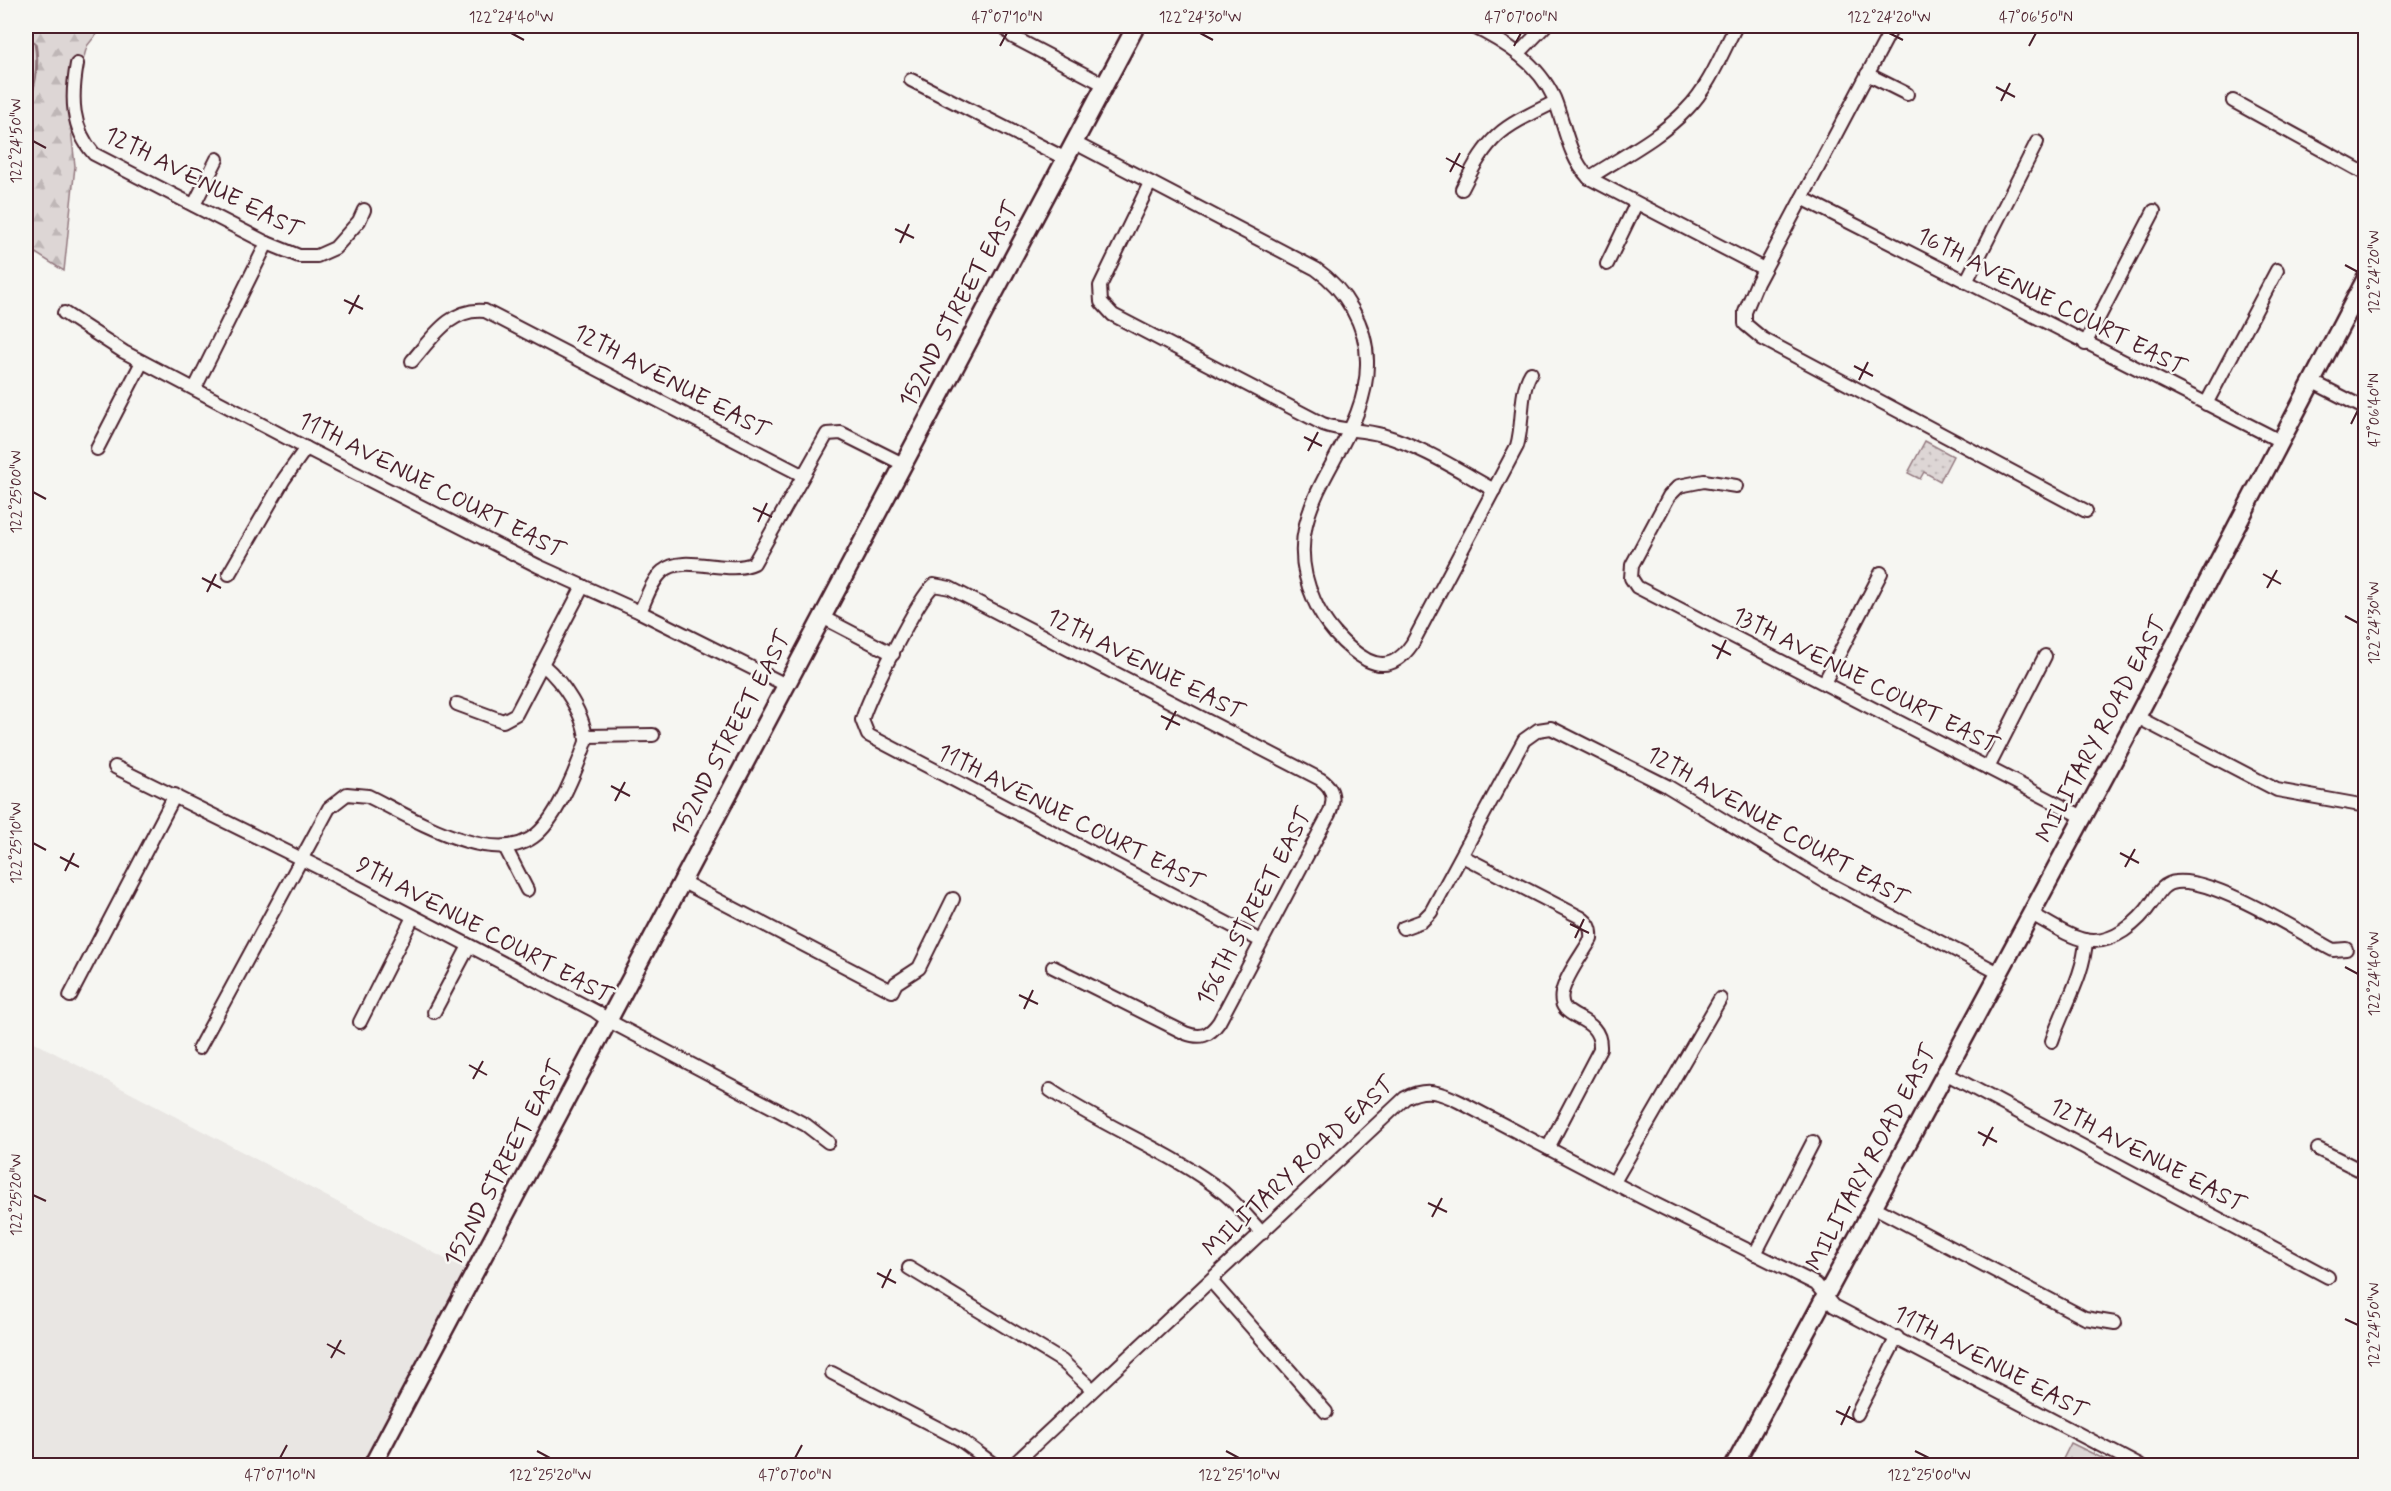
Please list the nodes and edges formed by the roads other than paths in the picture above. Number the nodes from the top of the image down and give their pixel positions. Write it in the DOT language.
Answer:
graph roads {
  1 [pos="1004,26"];
  2 [pos="1136,26"];
  3 [pos="1472,26"];
  4 [pos="1545,26"];
  5 [pos="1736,26"];
  6 [pos="1893,26"];
  7 [pos="1518,54"];
  8 [pos="77,64"];
  9 [pos="1867,74"];
  10 [pos="911,80"];
  11 [pos="1105,85"];
  12 [pos="1906,94"];
  13 [pos="2233,101"];
  14 [pos="1555,102"];
  15 [pos="2037,142"];
  16 [pos="1075,143"];
  17 [pos="217,159"];
  18 [pos="1066,159"];
  19 [pos="2366,174"];
  20 [pos="1589,178"];
  21 [pos="1150,183"];
  22 [pos="1462,189"];
  23 [pos="1802,198"];
  24 [pos="1636,204"];
  25 [pos="194,205"];
  26 [pos="364,210"];
  27 [pos="2154,210"];
  28 [pos="267,243"];
  29 [pos="1606,264"];
  30 [pos="1764,269"];
  31 [pos="2277,270"];
  32 [pos="2366,279"];
  33 [pos="1966,282"];
  34 [pos="64,313"];
  35 [pos="2085,344"];
  36 [pos="412,361"];
  37 [pos="142,362"];
  38 [pos="1531,373"];
  39 [pos="2313,382"];
  40 [pos="195,388"];
  41 [pos="2206,404"];
  42 [pos="2366,409"];
  43 [pos="1348,430"];
  44 [pos="2282,442"];
  45 [pos="306,448"];
  46 [pos="98,449"];
  47 [pos="903,464"];
  48 [pos="802,475"];
  49 [pos="1736,486"];
  50 [pos="1494,490"];
  51 [pos="2086,511"];
  52 [pos="1881,573"];
  53 [pos="229,574"];
  54 [pos="583,586"];
  55 [pos="640,612"];
  56 [pos="822,618"];
  57 [pos="893,654"];
  58 [pos="2045,656"];
  59 [pos="543,665"];
  60 [pos="1824,683"];
  61 [pos="786,685"];
  62 [pos="457,704"];
  63 [pos="2137,717"];
  64 [pos="652,735"];
  65 [pos="586,736"];
  66 [pos="115,767"];
  67 [pos="1988,768"];
  68 [pos="1331,790"];
  69 [pos="175,795"];
  70 [pos="2366,806"];
  71 [pos="2083,817"];
  72 [pos="505,847"];
  73 [pos="1462,856"];
  74 [pos="301,859"];
  75 [pos="681,881"];
  76 [pos="527,890"];
  77 [pos="953,899"];
  78 [pos="2031,914"];
  79 [pos="413,916"];
  80 [pos="1404,928"];
  81 [pos="2086,940"];
  82 [pos="1261,941"];
  83 [pos="469,946"];
  84 [pos="2346,949"];
  85 [pos="1053,967"];
  86 [pos="1999,973"];
  87 [pos="70,996"];
  88 [pos="1720,999"];
  89 [pos="434,1012"];
  90 [pos="609,1020"];
  91 [pos="360,1022"];
  92 [pos="2052,1041"];
  93 [pos="199,1048"];
  94 [pos="1945,1073"];
  95 [pos="1050,1090"];
  96 [pos="828,1142"];
  97 [pos="1813,1142"];
  98 [pos="1548,1148"];
  99 [pos="2318,1149"];
  100 [pos="2366,1173"];
  101 [pos="1614,1182"];
  102 [pos="1874,1207"];
  103 [pos="1262,1233"];
  104 [pos="1755,1254"];
  105 [pos="909,1268"];
  106 [pos="2328,1277"];
  107 [pos="1210,1281"];
  108 [pos="1826,1293"];
  109 [pos="2115,1323"];
  110 [pos="1897,1338"];
  111 [pos="832,1373"];
  112 [pos="1092,1389"];
  113 [pos="1326,1412"];
  114 [pos="1857,1414"];
  115 [pos="372,1466"];
  116 [pos="996,1466"];
  117 [pos="1012,1466"];
  118 [pos="1734,1466"];
  119 [pos="2140,1466"];
  1 -- 11 [label="street"];
  2 -- 11 [label="main road, 152ND STREET EAST"];
  3 -- 7 [label="street"];
  4 -- 7 [label="street"];
  5 -- 20 [label="street"];
  6 -- 9 [label="street"];
  7 -- 14 [label="street"];
  8 -- 25 [label="street, 12TH AVENUE EAST"];
  9 -- 12 [label="street"];
  9 -- 23 [label="street"];
  10 -- 18 [label="street"];
  11 -- 16 [label="main road, 152ND STREET EAST"];
  13 -- 19 [label="street"];
  14 -- 20 [label="street"];
  14 -- 22 [label="street"];
  15 -- 33 [label="street"];
  16 -- 18 [label="main road, 152ND STREET EAST"];
  16 -- 21 [label="street"];
  17 -- 25 [label="street"];
  18 -- 47 [label="main road, 152ND STREET EAST"];
  20 -- 24 [label="street"];
  21 -- 43 [label="street"];
  21 -- 43 [label="street"];
  23 -- 30 [label="street"];
  23 -- 33 [label="street, 16TH AVENUE COURT EAST"];
  24 -- 29 [label="street"];
  24 -- 30 [label="street"];
  25 -- 28 [label="street, 12TH AVENUE EAST"];
  26 -- 28 [label="street, 12TH AVENUE EAST"];
  27 -- 35 [label="street"];
  28 -- 40 [label="street"];
  30 -- 51 [label="street"];
  31 -- 41 [label="street"];
  32 -- 39 [label="main road, MILITARY ROAD EAST"];
  33 -- 35 [label="street, 16TH AVENUE COURT EAST"];
  34 -- 37 [label="street, 11TH AVENUE COURT EAST"];
  35 -- 41 [label="street, 16TH AVENUE COURT EAST"];
  36 -- 48 [label="street, 12TH AVENUE EAST"];
  37 -- 40 [label="street, 11TH AVENUE COURT EAST"];
  37 -- 46 [label="street"];
  38 -- 50 [label="street"];
  39 -- 42 [label="street"];
  39 -- 44 [label="main road, MILITARY ROAD EAST"];
  40 -- 45 [label="street, 11TH AVENUE COURT EAST"];
  41 -- 44 [label="street, 16TH AVENUE COURT EAST"];
  43 -- 50 [label="street"];
  43 -- 50 [label="street"];
  44 -- 63 [label="main road, MILITARY ROAD EAST"];
  45 -- 53 [label="street"];
  45 -- 54 [label="street, 11TH AVENUE COURT EAST"];
  47 -- 48 [label="street"];
  47 -- 56 [label="main road, 152ND STREET EAST"];
  48 -- 55 [label="street"];
  49 -- 60 [label="street, 13TH AVENUE COURT EAST"];
  52 -- 60 [label="street"];
  54 -- 55 [label="street, 11TH AVENUE COURT EAST"];
  54 -- 59 [label="street"];
  55 -- 61 [label="street, 11TH AVENUE COURT EAST"];
  56 -- 57 [label="street"];
  56 -- 61 [label="main road, 152ND STREET EAST"];
  57 -- 68 [label="street, 12TH AVENUE EAST"];
  57 -- 82 [label="street, 11TH AVENUE COURT EAST"];
  58 -- 67 [label="street"];
  59 -- 62 [label="street"];
  59 -- 65 [label="street"];
  60 -- 67 [label="street, 13TH AVENUE COURT EAST"];
  61 -- 75 [label="main road, 152ND STREET EAST"];
  63 -- 70 [label="street"];
  63 -- 71 [label="main road, MILITARY ROAD EAST"];
  64 -- 65 [label="street"];
  65 -- 72 [label="street"];
  66 -- 69 [label="street, 9TH AVENUE COURT EAST"];
  67 -- 71 [label="street, 13TH AVENUE COURT EAST"];
  68 -- 82 [label="street, 156TH STREET EAST"];
  69 -- 74 [label="street, 9TH AVENUE COURT EAST"];
  69 -- 87 [label="street"];
  71 -- 78 [label="main road, MILITARY ROAD EAST"];
  72 -- 74 [label="street"];
  72 -- 76 [label="street"];
  73 -- 80 [label="street"];
  73 -- 86 [label="street, 12TH AVENUE COURT EAST"];
  73 -- 98 [label="street"];
  74 -- 79 [label="street, 9TH AVENUE COURT EAST"];
  74 -- 93 [label="street"];
  75 -- 77 [label="street"];
  75 -- 90 [label="main road, 152ND STREET EAST"];
  78 -- 81 [label="street"];
  78 -- 86 [label="main road, MILITARY ROAD EAST"];
  79 -- 83 [label="street, 9TH AVENUE COURT EAST"];
  79 -- 91 [label="street"];
  81 -- 84 [label="street"];
  81 -- 92 [label="street"];
  82 -- 85 [label="street, 156TH STREET EAST"];
  83 -- 89 [label="street"];
  83 -- 90 [label="street, 9TH AVENUE COURT EAST"];
  86 -- 94 [label="main road, MILITARY ROAD EAST"];
  88 -- 101 [label="street"];
  90 -- 96 [label="street, 9TH AVENUE COURT EAST"];
  90 -- 115 [label="main road, 152ND STREET EAST"];
  94 -- 102 [label="main road, MILITARY ROAD EAST"];
  94 -- 106 [label="street, 12TH AVENUE EAST"];
  95 -- 103 [label="street"];
  97 -- 104 [label="street"];
  98 -- 101 [label="street, MILITARY ROAD EAST"];
  98 -- 103 [label="street, MILITARY ROAD EAST"];
  99 -- 100 [label="street"];
  101 -- 104 [label="street, MILITARY ROAD EAST"];
  102 -- 108 [label="main road, MILITARY ROAD EAST"];
  102 -- 109 [label="street"];
  103 -- 107 [label="street, MILITARY ROAD EAST"];
  104 -- 108 [label="street, MILITARY ROAD EAST"];
  105 -- 112 [label="street"];
  107 -- 112 [label="street, MILITARY ROAD EAST"];
  107 -- 113 [label="street"];
  108 -- 110 [label="street, 11TH AVENUE EAST"];
  108 -- 118 [label="main road"];
  110 -- 114 [label="street"];
  110 -- 119 [label="street, 11TH AVENUE EAST"];
  111 -- 116 [label="street"];
  112 -- 117 [label="street, MILITARY ROAD EAST"];
}
